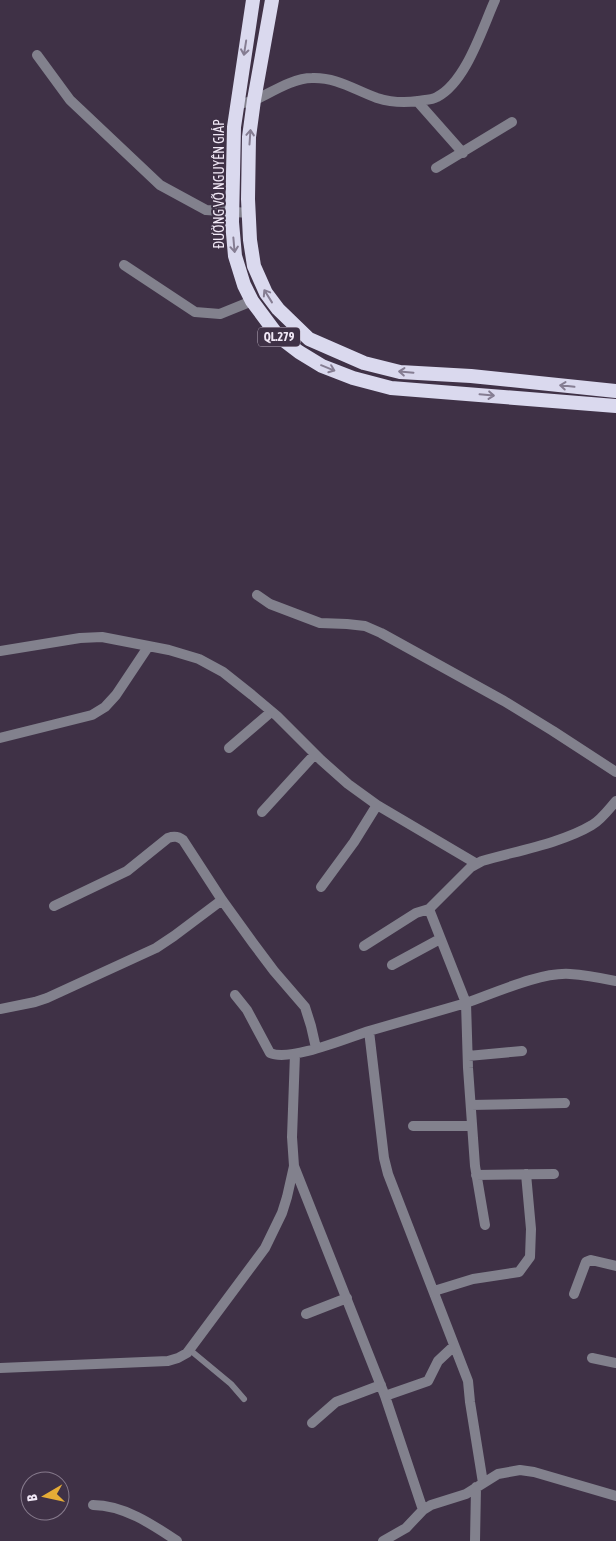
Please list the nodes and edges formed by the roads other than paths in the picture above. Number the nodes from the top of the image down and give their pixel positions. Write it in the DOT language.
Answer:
graph roads {
  1 [pos="253,0"];
  2 [pos="272,0"];
  3 [pos="495,0"];
  4 [pos="37,55"];
  5 [pos="254,100"];
  6 [pos="416,101"];
  7 [pos="237,105"];
  8 [pos="512,122"];
  9 [pos="463,153"];
  10 [pos="436,168"];
  11 [pos="232,212"];
  12 [pos="249,213"];
  13 [pos="124,265"];
  14 [pos="252,301"];
  15 [pos="616,391"];
  16 [pos="616,406"];
  17 [pos="258,595"];
  18 [pos="148,647"];
  19 [pos="0,651"];
  20 [pos="271,712"];
  21 [pos="0,738"];
  22 [pos="229,748"];
  23 [pos="315,754"];
  24 [pos="616,772"];
  25 [pos="616,801"];
  26 [pos="377,805"];
  27 [pos="262,812"];
  28 [pos="477,864"];
  29 [pos="321,887"];
  30 [pos="222,900"];
  31 [pos="54,906"];
  32 [pos="429,909"];
  33 [pos="440,939"];
  34 [pos="364,946"];
  35 [pos="392,965"];
  36 [pos="616,980"];
  37 [pos="235,995"];
  38 [pos="466,1003"];
  39 [pos="0,1009"];
  40 [pos="369,1032"];
  41 [pos="316,1048"];
  42 [pos="522,1052"];
  43 [pos="295,1054"];
  44 [pos="468,1056"];
  45 [pos="565,1103"];
  46 [pos="471,1105"];
  47 [pos="413,1126"];
  48 [pos="472,1126"];
  49 [pos="294,1166"];
  50 [pos="526,1174"];
  51 [pos="554,1174"];
  52 [pos="476,1175"];
  53 [pos="485,1225"];
  54 [pos="616,1266"];
  55 [pos="434,1291"];
  56 [pos="574,1294"];
  57 [pos="347,1298"];
  58 [pos="306,1314"];
  59 [pos="454,1346"];
  60 [pos="190,1350"];
  61 [pos="592,1358"];
  62 [pos="616,1363"];
  63 [pos="0,1368"];
  64 [pos="380,1385"];
  65 [pos="385,1396"];
  66 [pos="244,1399"];
  67 [pos="312,1423"];
  68 [pos="480,1485"];
  69 [pos="616,1496"];
  70 [pos="93,1505"];
  71 [pos="424,1510"];
  72 [pos="177,1541"];
  73 [pos="383,1541"];
  74 [pos="475,1541"];
  1 -- 7 [label="highway, ĐƯỜNG VÕ NGUYÊN GIÁP / QL.279, one-way"];
  2 -- 5 [label="highway, ĐƯỜNG VÕ NGUYÊN GIÁP / QL.279"];
  3 -- 6 [label="street"];
  4 -- 11 [label="street"];
  5 -- 6 [label="street"];
  5 -- 7 [label="street"];
  12 -- 5 [label="highway, ĐƯỜNG VÕ NGUYÊN GIÁP / QL.279, one-way"];
  6 -- 9 [label="street"];
  7 -- 11 [label="highway, ĐƯỜNG VÕ NGUYÊN GIÁP / QL.279"];
  8 -- 9 [label="street"];
  9 -- 10 [label="street"];
  11 -- 12 [label="street"];
  11 -- 14 [label="highway, ĐƯỜNG VÕ NGUYÊN GIÁP / QL.279, one-way"];
  15 -- 12 [label="highway, ĐƯỜNG VÕ NGUYÊN GIÁP / QL.279, one-way"];
  13 -- 14 [label="street"];
  14 -- 16 [label="highway, ĐƯỜNG VÕ NGUYÊN GIÁP / QL.279, one-way"];
  17 -- 24 [label="street"];
  18 -- 19 [label="street"];
  18 -- 20 [label="street"];
  18 -- 21 [label="street"];
  20 -- 22 [label="street"];
  20 -- 23 [label="street"];
  23 -- 26 [label="street"];
  23 -- 27 [label="street"];
  25 -- 28 [label="street"];
  26 -- 28 [label="street"];
  26 -- 29 [label="street"];
  28 -- 32 [label="street"];
  30 -- 31 [label="street"];
  30 -- 39 [label="street"];
  30 -- 41 [label="street"];
  32 -- 33 [label="street"];
  32 -- 34 [label="street"];
  33 -- 35 [label="street"];
  33 -- 38 [label="street"];
  36 -- 38 [label="street"];
  37 -- 43 [label="street"];
  38 -- 40 [label="street"];
  38 -- 44 [label="street"];
  40 -- 41 [label="street"];
  40 -- 55 [label="street"];
  41 -- 43 [label="street"];
  42 -- 44 [label="street"];
  43 -- 49 [label="street"];
  44 -- 46 [label="street"];
  45 -- 46 [label="street"];
  46 -- 48 [label="street"];
  47 -- 48 [label="street"];
  48 -- 52 [label="street"];
  49 -- 57 [label="street"];
  49 -- 60 [label="street"];
  50 -- 51 [label="street"];
  50 -- 52 [label="street"];
  50 -- 55 [label="street"];
  52 -- 53 [label="street"];
  54 -- 56 [label="street"];
  55 -- 59 [label="street"];
  57 -- 58 [label="street"];
  57 -- 64 [label="street"];
  59 -- 65 [label="street"];
  59 -- 68 [label="street"];
  60 -- 63 [label="street"];
  60 -- 66 [label="lane"];
  61 -- 62 [label="street"];
  64 -- 65 [label="street"];
  64 -- 67 [label="street"];
  65 -- 71 [label="street"];
  68 -- 69 [label="street"];
  68 -- 71 [label="street"];
  68 -- 74 [label="street"];
  70 -- 72 [label="street"];
  71 -- 73 [label="street"];
}
